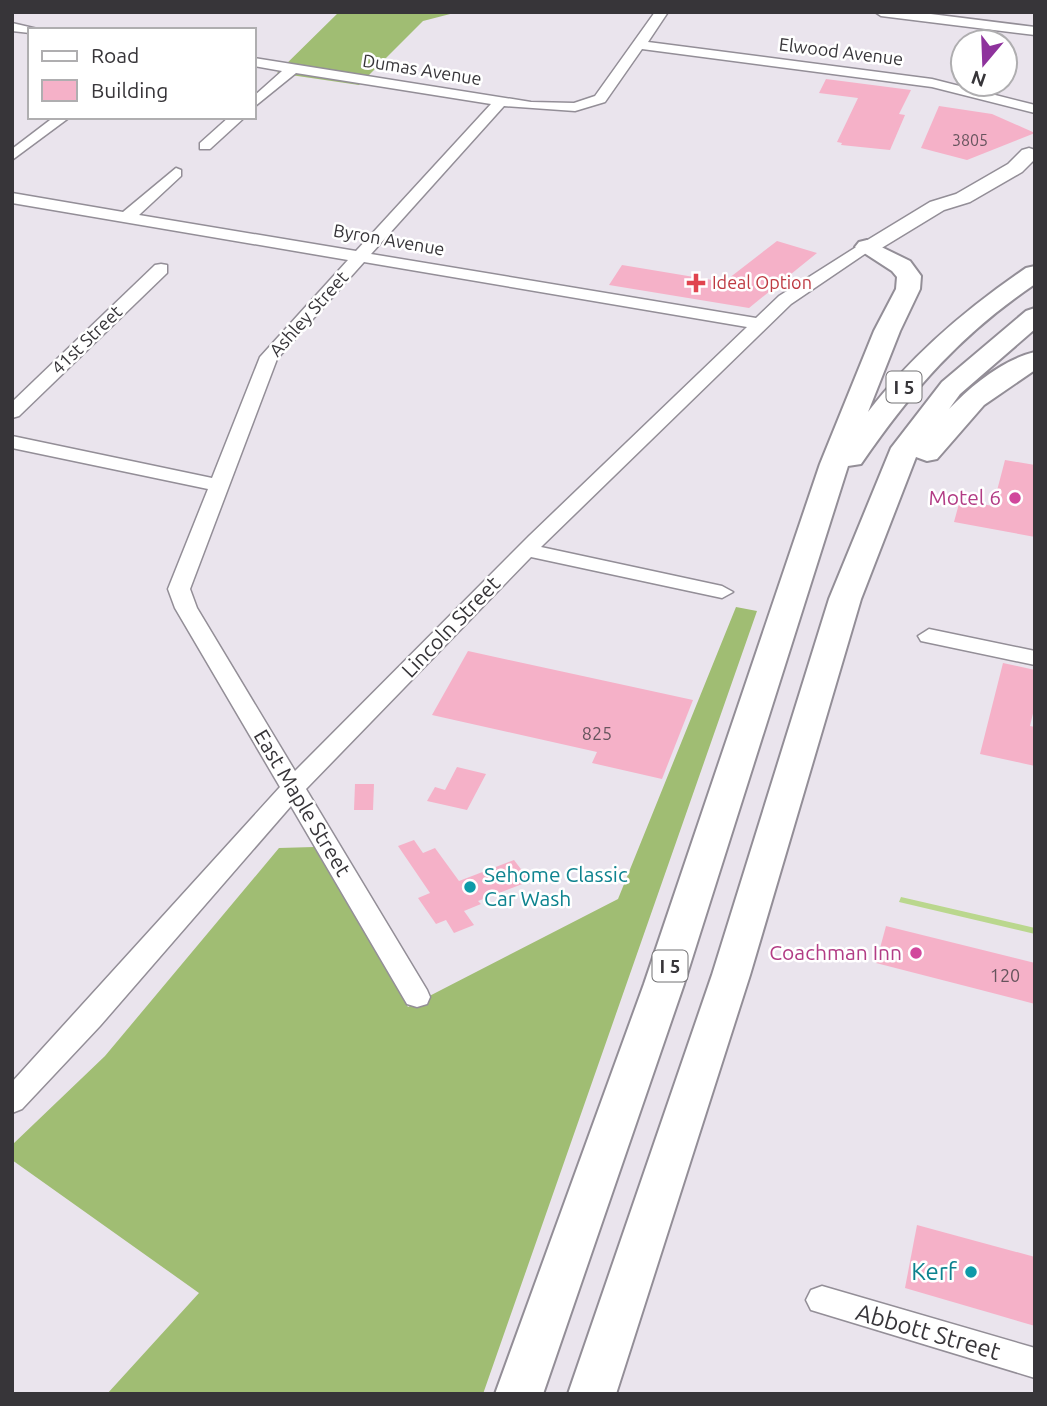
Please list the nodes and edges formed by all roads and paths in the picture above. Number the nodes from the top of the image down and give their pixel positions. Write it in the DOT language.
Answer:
graph roads {
  1 [pos="662,12"];
  2 [pos="881,12"];
  3 [pos="992,19"];
  4 [pos="1035,32"];
  5 [pos="641,45"];
  6 [pos="256,62"];
  7 [pos="293,68"];
  8 [pos="256,101"];
  9 [pos="500,102"];
  10 [pos="1035,109"];
  11 [pos="60,119"];
  12 [pos="236,119"];
  13 [pos="205,146"];
  14 [pos="1032,154"];
  15 [pos="12,156"];
  16 [pos="176,173"];
  17 [pos="12,198"];
  18 [pos="127,218"];
  19 [pos="867,247"];
  20 [pos="360,257"];
  21 [pos="161,269"];
  22 [pos="1035,273"];
  23 [pos="1035,316"];
  24 [pos="758,324"];
  25 [pos="1035,360"];
  26 [pos="12,412"];
  27 [pos="12,442"];
  28 [pos="221,486"];
  29 [pos="813,535"];
  30 [pos="527,550"];
  31 [pos="722,592"];
  32 [pos="845,598"];
  33 [pos="186,608"];
  34 [pos="929,636"];
  35 [pos="1035,658"];
  36 [pos="293,788"];
  37 [pos="417,997"];
  38 [pos="12,1101"];
  39 [pos="822,1300"];
  40 [pos="1035,1363"];
  41 [pos="519,1394"];
  42 [pos="592,1394"];
  1 -- 5 [label="street"];
  2 -- 3 [label="street"];
  3 -- 4 [label="street"];
  5 -- 9 [label="street, Dumas Avenue"];
  5 -- 10 [label="street, Elwood Avenue"];
  6 -- 7 [label="street, Dumas Avenue"];
  7 -- 8 [label="street"];
  7 -- 9 [label="street, Dumas Avenue"];
  9 -- 20 [label="street, Ashley Street"];
  11 -- 15 [label="street"];
  12 -- 13 [label="street"];
  14 -- 19 [label="main road, Lincoln Street"];
  16 -- 18 [label="street"];
  17 -- 18 [label="street, Byron Avenue"];
  18 -- 20 [label="street, Byron Avenue"];
  19 -- 24 [label="street, Lincoln Street"];
  19 -- 29 [label="highway"];
  20 -- 24 [label="street, Byron Avenue"];
  20 -- 28 [label="street, Ashley Street"];
  21 -- 26 [label="street, 41st Street"];
  22 -- 29 [label="highway, I 5"];
  23 -- 32 [label="highway, I 5"];
  24 -- 30 [label="street, Lincoln Street"];
  25 -- 32 [label="highway"];
  27 -- 28 [label="street"];
  28 -- 33 [label="street, Ashley Street"];
  29 -- 41 [label="highway, I 5"];
  30 -- 31 [label="street"];
  30 -- 36 [label="street, Lincoln Street"];
  32 -- 42 [label="highway, I 5"];
  33 -- 36 [label="street, East Maple Street"];
  34 -- 35 [label="street"];
  36 -- 37 [label="street, East Maple Street"];
  36 -- 38 [label="street, Lincoln Street"];
  39 -- 40 [label="street, Abbott Street"];
}
